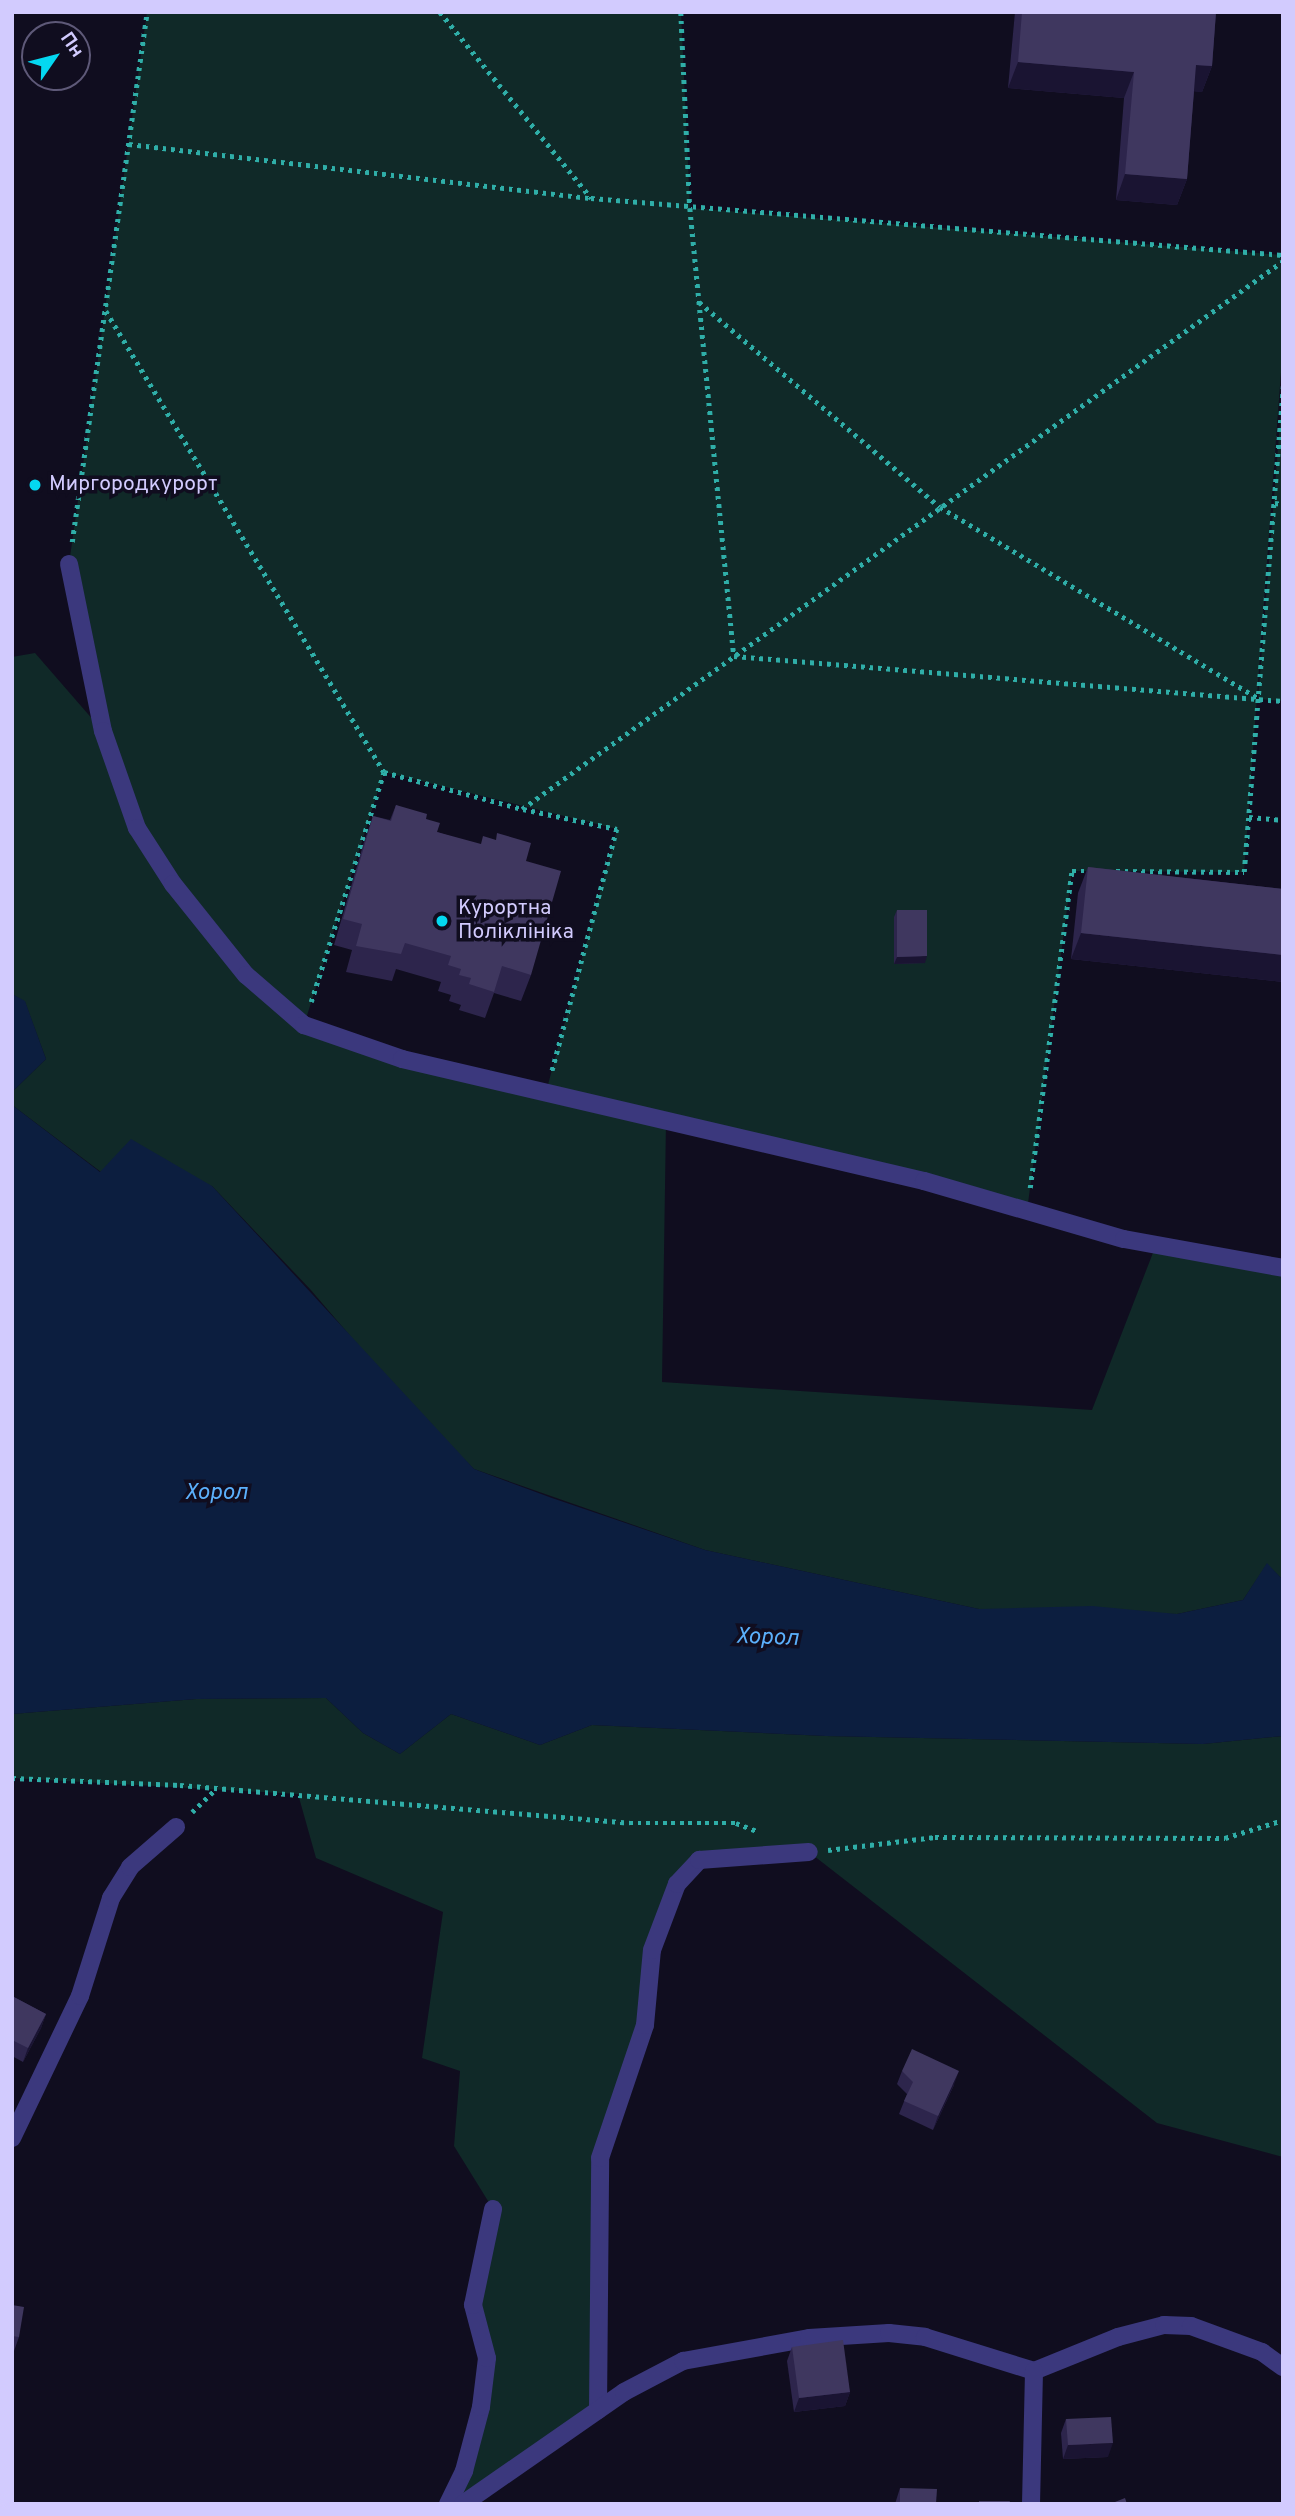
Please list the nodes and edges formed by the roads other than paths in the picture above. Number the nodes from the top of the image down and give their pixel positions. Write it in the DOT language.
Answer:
graph roads {
  1 [pos="69,564"];
  2 [pos="1283,1268"];
  3 [pos="176,1827"];
  4 [pos="809,1852"];
  5 [pos="12,2138"];
  6 [pos="493,2209"];
  7 [pos="1283,2367"];
  8 [pos="1034,2371"];
  9 [pos="598,2410"];
  10 [pos="448,2504"];
  11 [pos="463,2504"];
  12 [pos="1031,2504"];
  1 -- 2 [label="street"];
  3 -- 5 [label="street"];
  4 -- 9 [label="street"];
  6 -- 10 [label="street"];
  7 -- 8 [label="street"];
  8 -- 9 [label="street"];
  8 -- 12 [label="street"];
  9 -- 11 [label="street"];
}
